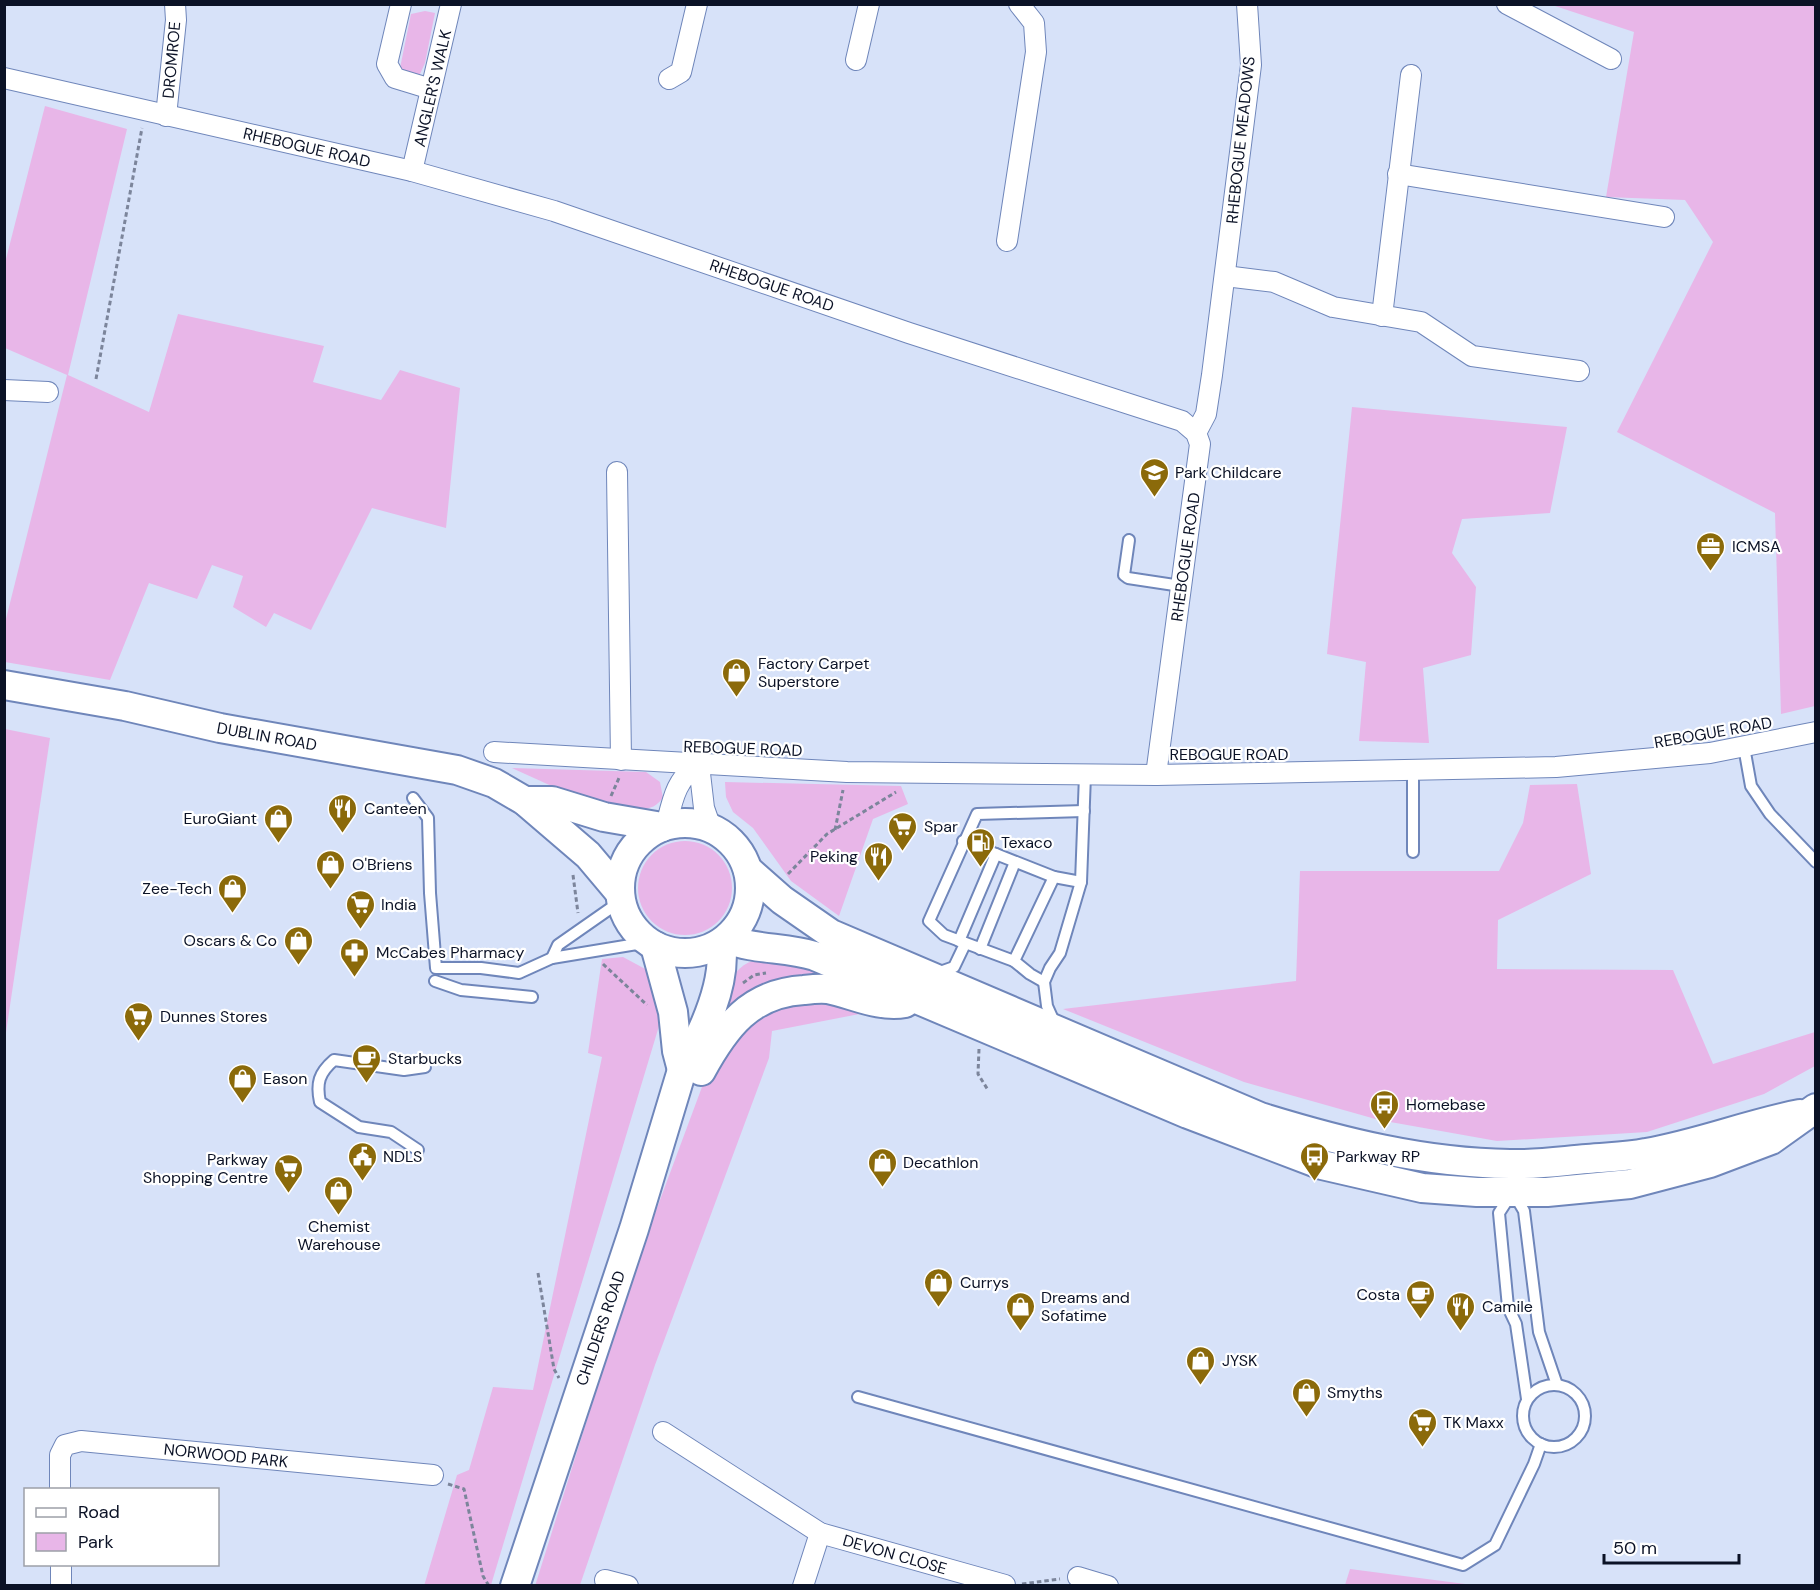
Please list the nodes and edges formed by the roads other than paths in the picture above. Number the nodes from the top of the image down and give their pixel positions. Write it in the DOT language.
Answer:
graph roads {
  1 [pos="175,4"];
  2 [pos="400,4"];
  3 [pos="451,4"];
  4 [pos="697,4"];
  5 [pos="868,4"];
  6 [pos="1019,4"];
  7 [pos="1247,4"];
  8 [pos="1507,4"];
  9 [pos="1611,59"];
  10 [pos="856,60"];
  11 [pos="1412,75"];
  12 [pos="4,78"];
  13 [pos="669,79"];
  14 [pos="431,89"];
  15 [pos="166,116"];
  16 [pos="412,171"];
  17 [pos="1398,174"];
  18 [pos="1664,217"];
  19 [pos="1006,240"];
  20 [pos="1225,276"];
  21 [pos="1382,316"];
  22 [pos="1578,371"];
  23 [pos="4,390"];
  24 [pos="48,392"];
  25 [pos="1196,433"];
  26 [pos="616,472"];
  27 [pos="1129,540"];
  28 [pos="1181,586"];
  29 [pos="4,684"];
  30 [pos="1815,732"];
  31 [pos="1743,747"];
  32 [pos="494,752"];
  33 [pos="699,765"];
  34 [pos="621,768"];
  35 [pos="1413,770"];
  36 [pos="1085,775"];
  37 [pos="1156,775"];
  38 [pos="413,798"];
  39 [pos="525,801"];
  40 [pos="1084,811"];
  41 [pos="664,826"];
  42 [pos="711,828"];
  43 [pos="963,841"];
  44 [pos="1413,852"];
  45 [pos="996,854"];
  46 [pos="1015,861"];
  47 [pos="1815,862"];
  48 [pos="748,870"];
  49 [pos="1054,877"];
  50 [pos="1081,882"];
  51 [pos="620,897"];
  52 [pos="724,941"];
  53 [pos="962,942"];
  54 [pos="652,944"];
  55 [pos="980,949"];
  56 [pos="552,957"];
  57 [pos="1014,961"];
  58 [pos="913,970"];
  59 [pos="435,981"];
  60 [pos="1044,982"];
  61 [pos="532,997"];
  62 [pos="921,1000"];
  63 [pos="1058,1033"];
  64 [pos="425,1067"];
  65 [pos="679,1083"];
  66 [pos="1811,1110"];
  67 [pos="418,1150"];
  68 [pos="1511,1178"];
  69 [pos="1557,1385"];
  70 [pos="858,1397"];
  71 [pos="1527,1400"];
  72 [pos="663,1432"];
  73 [pos="1541,1444"];
  74 [pos="433,1475"];
  75 [pos="60,1488"];
  76 [pos="820,1533"];
  77 [pos="61,1566"];
  78 [pos="1078,1577"];
  79 [pos="605,1580"];
  80 [pos="62,1586"];
  81 [pos="515,1586"];
  82 [pos="628,1586"];
  83 [pos="803,1586"];
  84 [pos="1005,1586"];
  85 [pos="1108,1586"];
  1 -- 15 [label="street, DROMROE"];
  2 -- 14 [label="street"];
  3 -- 14 [label="street, ANGLER'S WALK"];
  4 -- 13 [label="street"];
  5 -- 10 [label="street"];
  6 -- 19 [label="street"];
  7 -- 20 [label="street, RHEBOGUE MEADOWS"];
  8 -- 9 [label="street"];
  11 -- 17 [label="street"];
  12 -- 15 [label="street, RHEBOGUE ROAD"];
  14 -- 16 [label="street, ANGLER'S WALK"];
  15 -- 16 [label="street, RHEBOGUE ROAD"];
  16 -- 25 [label="street, RHEBOGUE ROAD"];
  17 -- 18 [label="street"];
  17 -- 21 [label="street"];
  20 -- 21 [label="street"];
  20 -- 25 [label="street, RHEBOGUE MEADOWS"];
  21 -- 22 [label="street"];
  23 -- 24 [label="street"];
  25 -- 28 [label="street, RHEBOGUE ROAD"];
  26 -- 34 [label="street"];
  27 -- 28 [label="lane"];
  28 -- 37 [label="street, RHEBOGUE ROAD"];
  29 -- 39 [label="main road, DUBLIN ROAD"];
  30 -- 31 [label="street, REBOGUE ROAD"];
  31 -- 35 [label="street, REBOGUE ROAD"];
  31 -- 47 [label="lane"];
  32 -- 34 [label="street, REBOGUE ROAD"];
  33 -- 34 [label="street, REBOGUE ROAD"];
  33 -- 36 [label="street, REBOGUE ROAD"];
  33 -- 41 [label="street, REBOGUE ROAD"];
  33 -- 42 [label="street, REBOGUE ROAD"];
  35 -- 37 [label="street, REBOGUE ROAD"];
  35 -- 44 [label="lane"];
  36 -- 37 [label="street, REBOGUE ROAD"];
  36 -- 40 [label="lane"];
  38 -- 56 [label="lane"];
  39 -- 41 [label="main road"];
  39 -- 51 [label="main road, DUBLIN ROAD"];
  40 -- 43 [label="lane"];
  40 -- 50 [label="lane"];
  41 -- 42 [label="main road"];
  41 -- 51 [label="main road"];
  42 -- 48 [label="main road"];
  43 -- 45 [label="lane"];
  43 -- 53 [label="lane"];
  45 -- 46 [label="lane"];
  45 -- 53 [label="lane"];
  46 -- 49 [label="lane"];
  46 -- 55 [label="lane"];
  48 -- 52 [label="main road"];
  48 -- 58 [label="main road"];
  49 -- 50 [label="lane"];
  49 -- 57 [label="lane"];
  50 -- 60 [label="lane"];
  51 -- 54 [label="main road"];
  51 -- 56 [label="lane"];
  52 -- 54 [label="main road"];
  52 -- 62 [label="main road"];
  52 -- 65 [label="main road, CHILDERS ROAD"];
  53 -- 55 [label="lane"];
  53 -- 58 [label="lane"];
  54 -- 56 [label="lane"];
  54 -- 65 [label="main road"];
  55 -- 57 [label="lane"];
  57 -- 60 [label="lane"];
  58 -- 63 [label="main road"];
  59 -- 61 [label="lane"];
  60 -- 63 [label="lane"];
  62 -- 65 [label="main road"];
  62 -- 68 [label="main road"];
  63 -- 68 [label="main road"];
  64 -- 67 [label="lane"];
  65 -- 81 [label="main road, CHILDERS ROAD"];
  66 -- 68 [label="main road"];
  68 -- 69 [label="lane"];
  68 -- 71 [label="lane"];
  69 -- 71 [label="lane"];
  69 -- 73 [label="lane"];
  70 -- 73 [label="lane"];
  71 -- 73 [label="lane"];
  72 -- 76 [label="street, DEVON CLOSE"];
  74 -- 75 [label="street, NORWOOD PARK"];
  76 -- 83 [label="street, DEVON CLOSE"];
  76 -- 84 [label="street, DEVON CLOSE"];
  77 -- 80 [label="street"];
  78 -- 85 [label="street"];
  79 -- 82 [label="street"];
}
